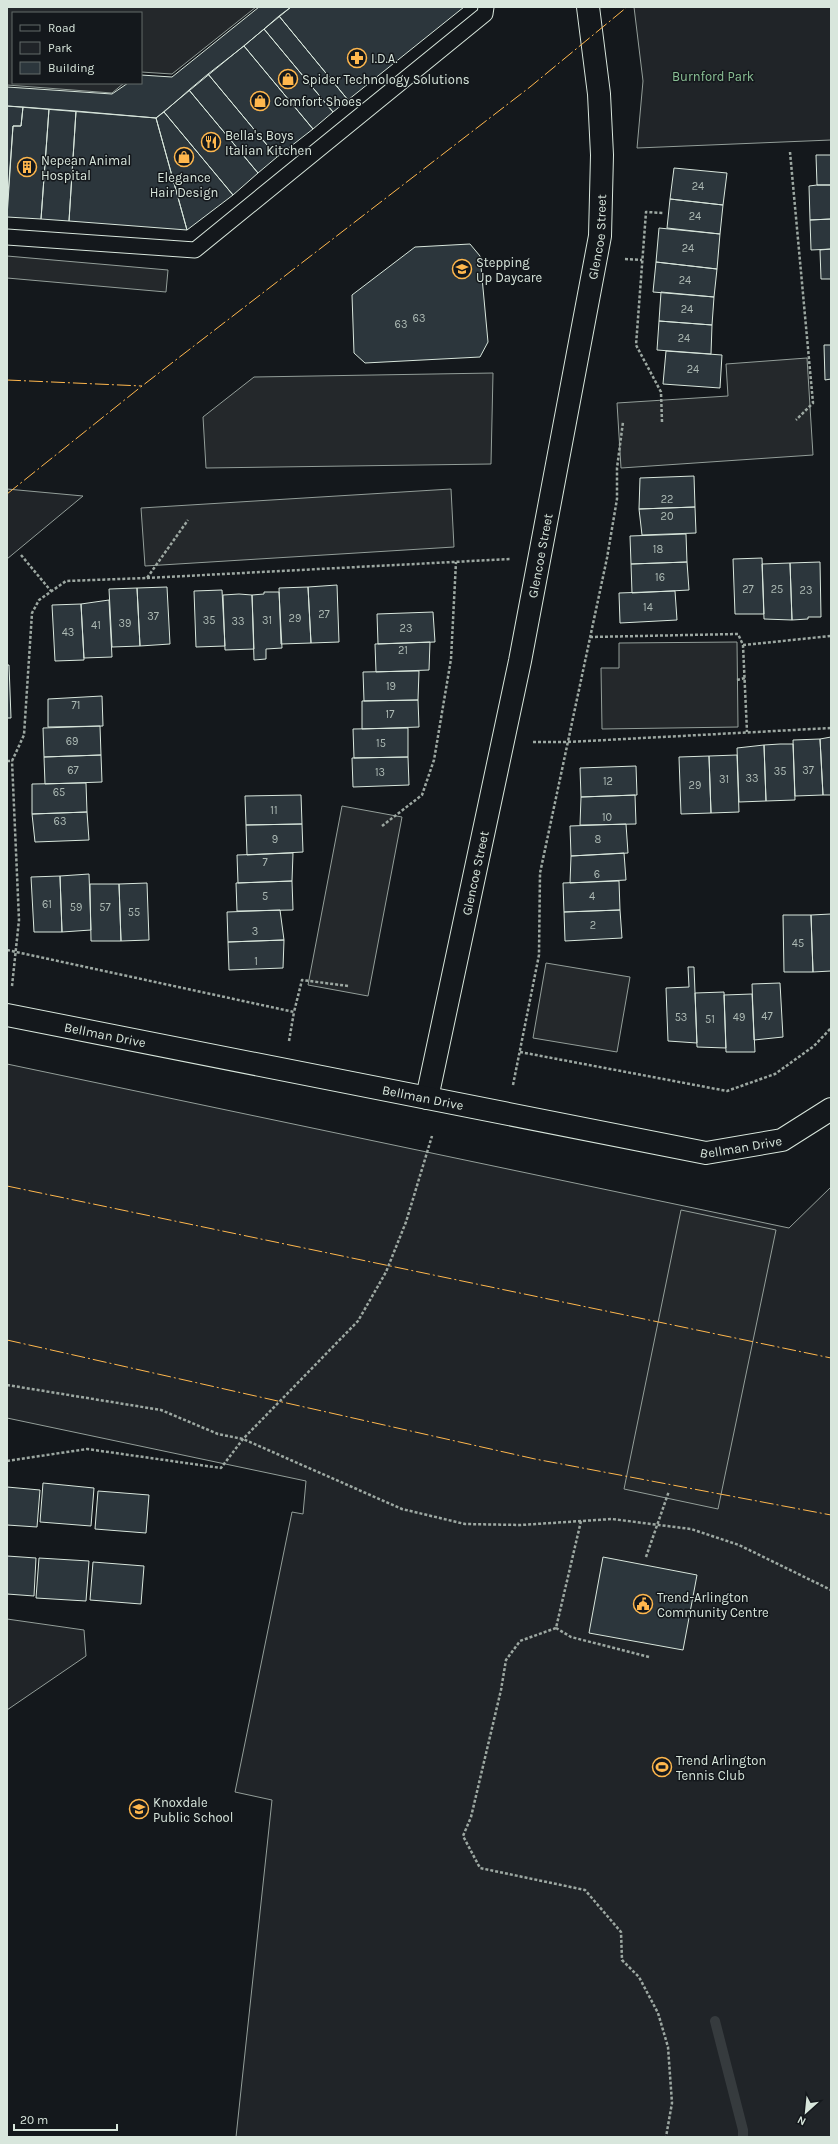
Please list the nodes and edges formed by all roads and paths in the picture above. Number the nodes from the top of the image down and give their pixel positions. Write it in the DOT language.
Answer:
graph roads {
  1 [pos="486,7"];
  2 [pos="588,7"];
  3 [pos="790,152"];
  4 [pos="664,213"];
  5 [pos="7,237"];
  6 [pos="796,420"];
  7 [pos="623,422"];
  8 [pos="662,422"];
  9 [pos="188,520"];
  10 [pos="22,555"];
  11 [pos="515,559"];
  12 [pos="456,562"];
  13 [pos="147,578"];
  14 [pos="51,591"];
  15 [pos="831,636"];
  16 [pos="590,637"];
  17 [pos="743,645"];
  18 [pos="745,678"];
  19 [pos="737,680"];
  20 [pos="831,728"];
  21 [pos="747,732"];
  22 [pos="502,742"];
  23 [pos="568,742"];
  24 [pos="7,761"];
  25 [pos="12,761"];
  26 [pos="382,826"];
  27 [pos="7,950"];
  28 [pos="15,952"];
  29 [pos="348,986"];
  30 [pos="8,1015"];
  31 [pos="831,1028"];
  32 [pos="520,1052"];
  33 [pos="427,1098"];
  34 [pos="831,1109"];
  35 [pos="506,1113"];
  36 [pos="432,1136"];
  37 [pos="7,1385"];
  38 [pos="243,1439"];
  39 [pos="7,1462"];
  40 [pos="669,1491"];
  41 [pos="581,1521"];
  42 [pos="657,1524"];
  43 [pos="646,1557"];
  44 [pos="831,1590"];
  45 [pos="556,1628"];
  46 [pos="649,1656"];
  47 [pos="666,2137"];
  1 -- 5 [label="lane"];
  2 -- 22 [label="street, Glencoe Street"];
  3 -- 6 [label="path"];
  4 -- 8 [label="path"];
  7 -- 16 [label="path"];
  9 -- 13 [label="path"];
  10 -- 14 [label="path"];
  11 -- 12 [label="path"];
  12 -- 13 [label="path"];
  12 -- 26 [label="path"];
  13 -- 14 [label="path"];
  14 -- 25 [label="path"];
  15 -- 17 [label="path"];
  16 -- 17 [label="path"];
  16 -- 23 [label="path"];
  17 -- 18 [label="path"];
  18 -- 19 [label="path"];
  18 -- 21 [label="path"];
  20 -- 21 [label="path"];
  21 -- 23 [label="path"];
  22 -- 23 [label="path"];
  22 -- 33 [label="street, Glencoe Street"];
  23 -- 32 [label="path"];
  24 -- 25 [label="path"];
  25 -- 28 [label="path"];
  27 -- 28 [label="path"];
  28 -- 29 [label="path"];
  28 -- 30 [label="path"];
  30 -- 33 [label="street, Bellman Drive"];
  31 -- 32 [label="path"];
  32 -- 35 [label="path"];
  33 -- 35 [label="street, Bellman Drive"];
  34 -- 35 [label="street, Bellman Drive"];
  36 -- 38 [label="path"];
  37 -- 38 [label="path"];
  38 -- 39 [label="path"];
  38 -- 41 [label="path"];
  40 -- 42 [label="path"];
  41 -- 42 [label="path"];
  41 -- 45 [label="path"];
  42 -- 43 [label="path"];
  42 -- 44 [label="path"];
  45 -- 46 [label="path"];
  45 -- 47 [label="path"];
}
